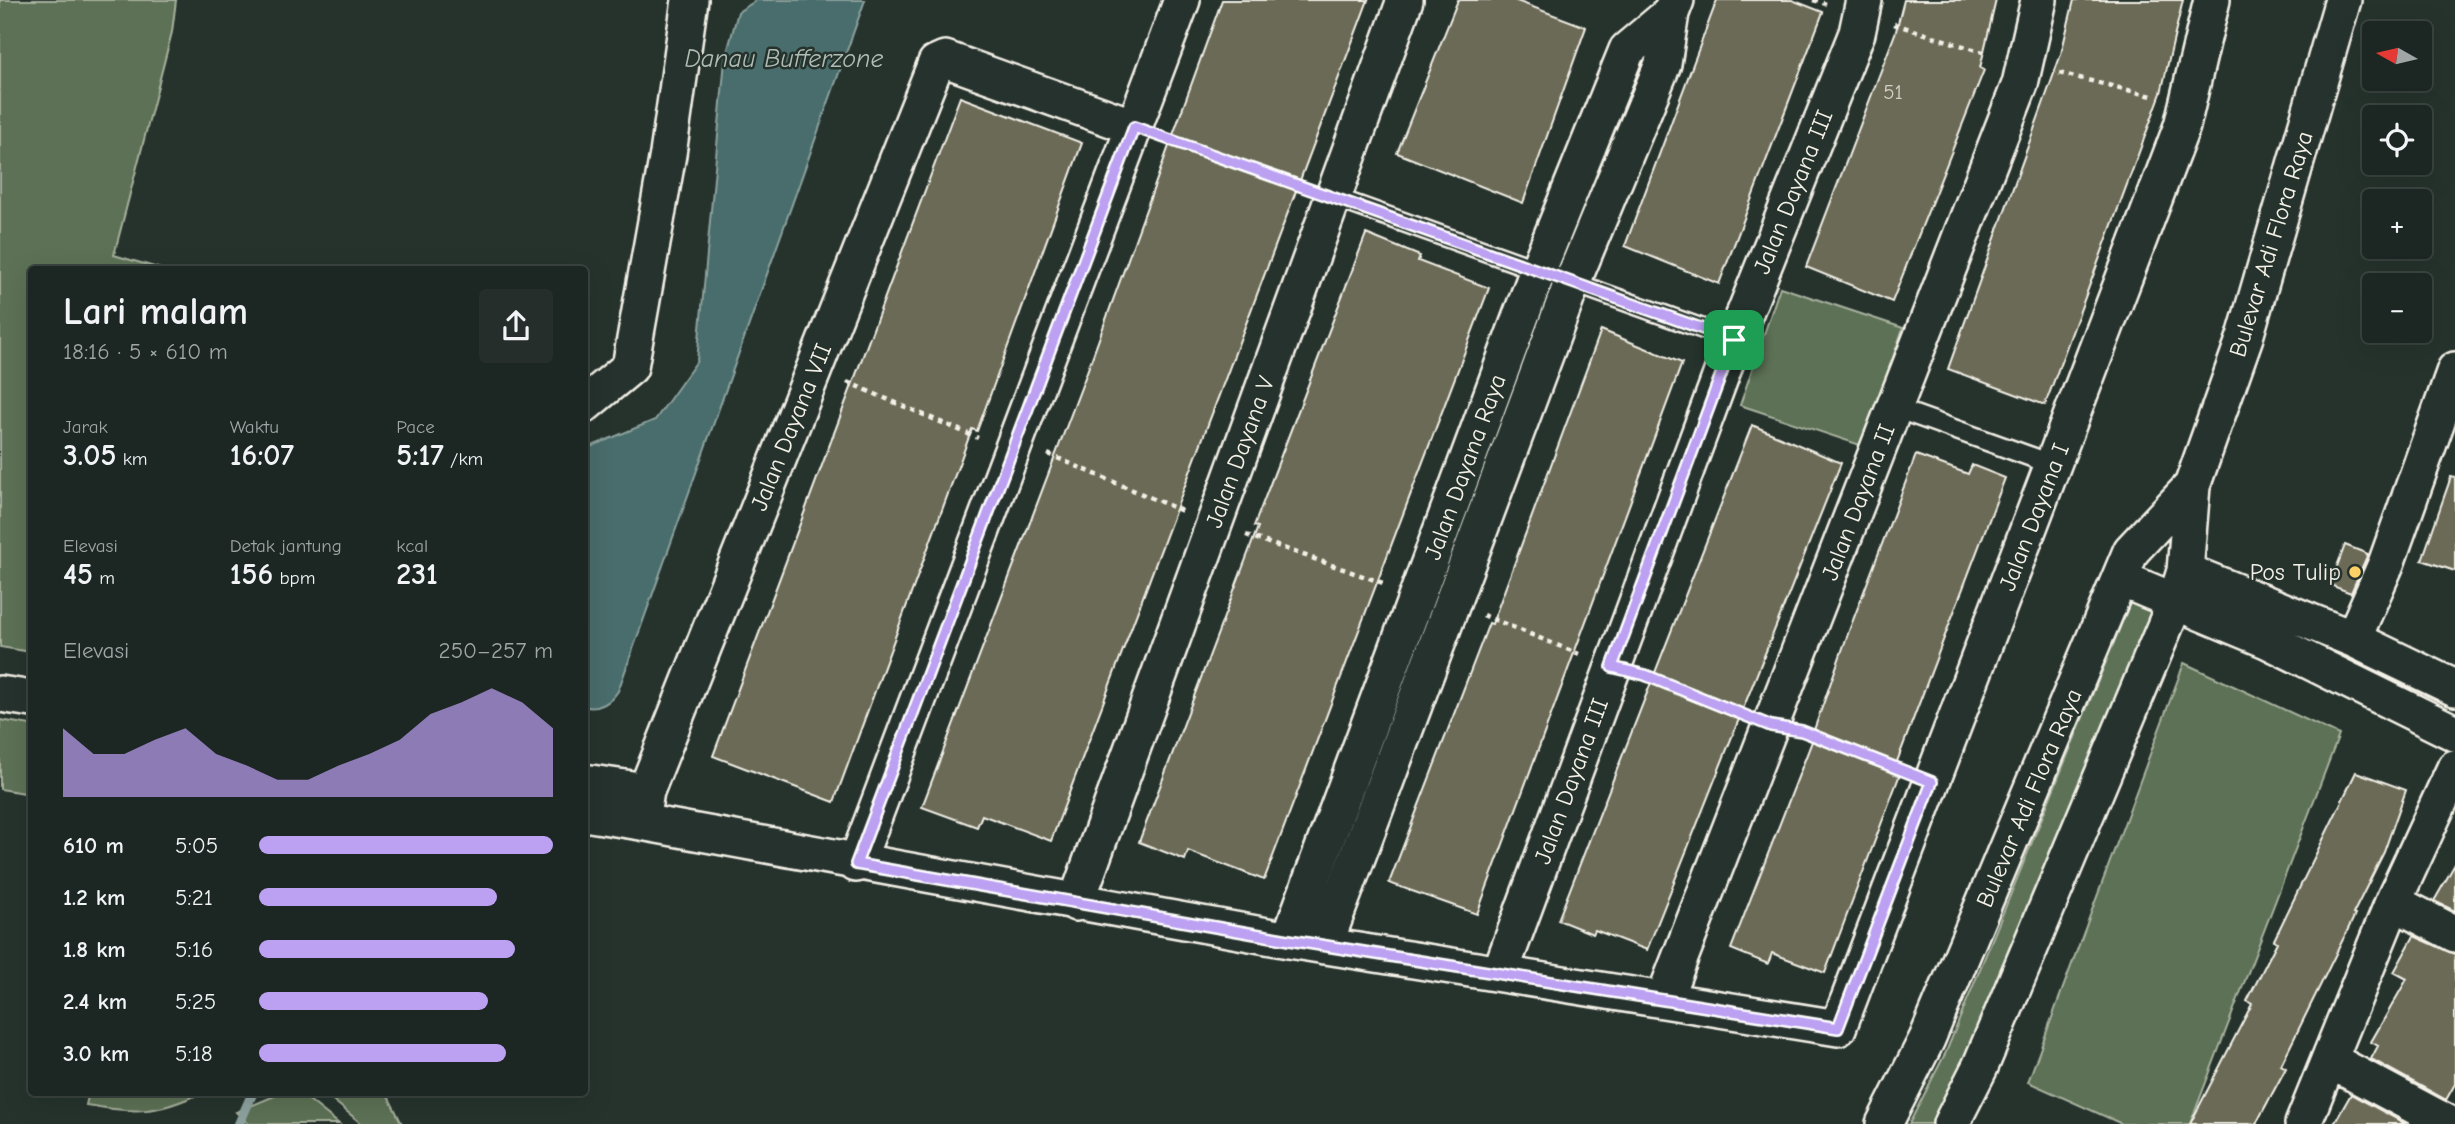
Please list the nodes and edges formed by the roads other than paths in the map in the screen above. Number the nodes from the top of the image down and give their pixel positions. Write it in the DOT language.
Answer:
graph roads {
  1 [pos="690,0"];
  2 [pos="1182,0"];
  3 [pos="1405,0"];
  4 [pos="1864,0"];
  5 [pos="2039,0"];
  6 [pos="2212,0"];
  7 [pos="2343,0"];
  8 [pos="1673,7"];
  9 [pos="1134,127"];
  10 [pos="1333,197"];
  11 [pos="1538,270"];
  12 [pos="1572,282"];
  13 [pos="1734,340"];
  14 [pos="2455,370"];
  15 [pos="588,402"];
  16 [pos="1895,408"];
  17 [pos="2054,465"];
  18 [pos="2192,486"];
  19 [pos="2121,579"];
  20 [pos="2181,585"];
  21 [pos="2353,639"];
  22 [pos="2455,688"];
  23 [pos="0,694"];
  24 [pos="28,698"];
  25 [pos="2455,733"];
  26 [pos="2455,768"];
  27 [pos="588,784"];
  28 [pos="643,806"];
  29 [pos="588,813"];
  30 [pos="856,864"];
  31 [pos="2393,902"];
  32 [pos="1076,903"];
  33 [pos="2455,934"];
  34 [pos="1289,940"];
  35 [pos="1324,946"];
  36 [pos="1500,973"];
  37 [pos="1664,999"];
  38 [pos="2331,1061"];
  39 [pos="1884,1124"];
  40 [pos="1951,1124"];
  41 [pos="2303,1124"];
  42 [pos="2449,1124"];
  1 -- 15 [label="street"];
  2 -- 9 [label="street"];
  3 -- 10 [label="street, Jalan Dayana V"];
  4 -- 13 [label="street, Jalan Dayana III"];
  5 -- 16 [label="street, Jalan Dayana II"];
  6 -- 17 [label="street, Jalan Dayana I"];
  7 -- 18 [label="street, Bulevar Adi Flora Raya"];
  8 -- 11 [label="street, Jalan Dayana Raya"];
  8 -- 12 [label="street, Jalan Dayana Raya"];
  9 -- 28 [label="street, Jalan Dayana VII"];
  9 -- 30 [label="street"];
  10 -- 11 [label="lane"];
  10 -- 32 [label="street, Jalan Dayana V"];
  11 -- 12 [label="lane"];
  11 -- 34 [label="street, Jalan Dayana Raya"];
  12 -- 13 [label="lane"];
  12 -- 35 [label="street, Jalan Dayana Raya"];
  13 -- 36 [label="street, Jalan Dayana III"];
  14 -- 21 [label="street"];
  16 -- 17 [label="lane"];
  16 -- 37 [label="street, Jalan Dayana II"];
  17 -- 37 [label="street, Jalan Dayana I"];
  18 -- 19 [label="street, Bulevar Adi Flora Raya"];
  18 -- 20 [label="street, Bulevar Adi Flora Raya"];
  19 -- 20 [label="street"];
  19 -- 39 [label="street, Bulevar Adi Flora Raya"];
  20 -- 21 [label="street"];
  20 -- 25 [label="street"];
  20 -- 40 [label="street, Bulevar Adi Flora Raya"];
  21 -- 22 [label="street"];
  23 -- 24 [label="street"];
  26 -- 31 [label="street"];
  27 -- 28 [label="street"];
  28 -- 29 [label="street"];
  28 -- 30 [label="street"];
  30 -- 32 [label="street"];
  31 -- 33 [label="street"];
  31 -- 38 [label="street"];
  32 -- 34 [label="street"];
  34 -- 35 [label="street"];
  35 -- 36 [label="street"];
  36 -- 37 [label="street"];
  38 -- 41 [label="street"];
  38 -- 42 [label="street"];
}
